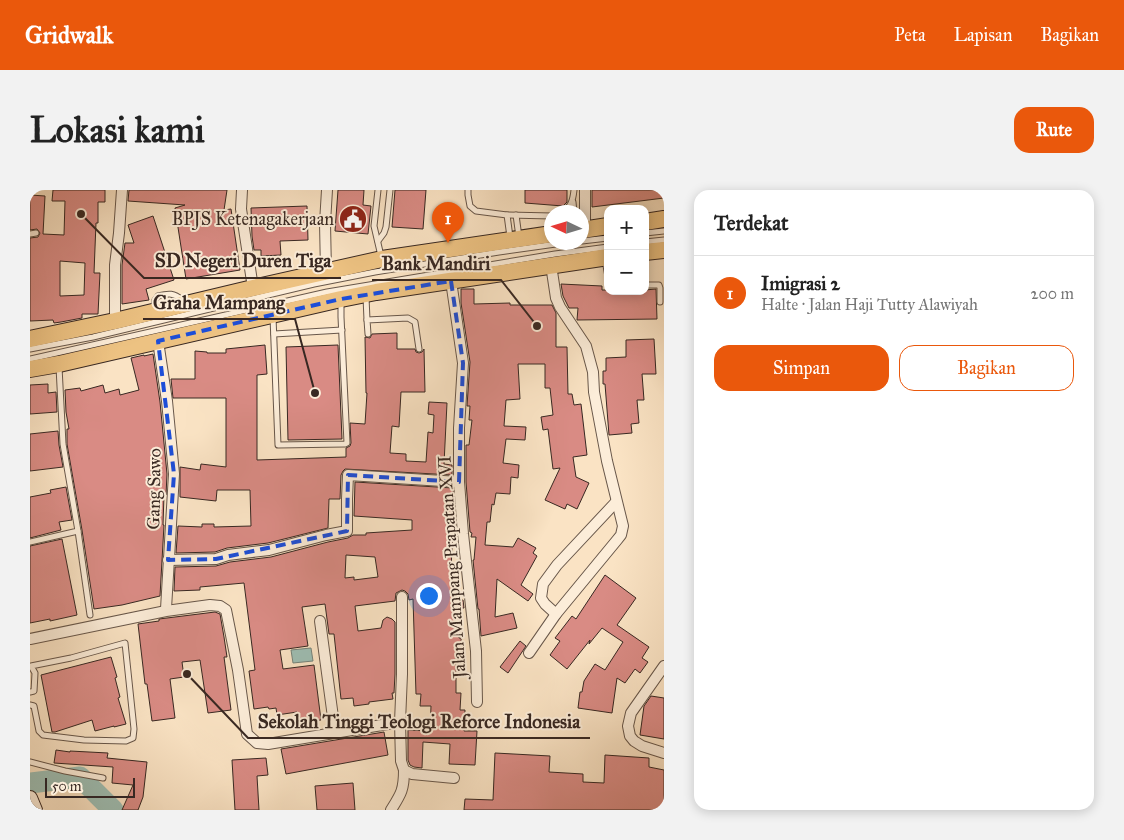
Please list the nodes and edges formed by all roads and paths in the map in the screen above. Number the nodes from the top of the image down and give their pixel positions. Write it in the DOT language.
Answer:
graph roads {
  1 [pos="122,190"];
  2 [pos="242,190"];
  3 [pos="327,190"];
  4 [pos="378,190"];
  5 [pos="390,190"];
  6 [pos="468,190"];
  7 [pos="574,190"];
  8 [pos="585,190"];
  9 [pos="573,201"];
  10 [pos="570,205"];
  11 [pos="573,205"];
  12 [pos="584,205"];
  13 [pos="507,215"];
  14 [pos="516,215"];
  15 [pos="544,216"];
  16 [pos="664,219"];
  17 [pos="649,221"];
  18 [pos="604,227"];
  19 [pos="589,231"];
  20 [pos="664,231"];
  21 [pos="649,233"];
  22 [pos="589,234"];
  23 [pos="544,235"];
  24 [pos="604,237"];
  25 [pos="515,239"];
  26 [pos="664,240"];
  27 [pos="378,241"];
  28 [pos="649,242"];
  29 [pos="544,246"];
  30 [pos="664,250"];
  31 [pos="649,252"];
  32 [pos="604,254"];
  33 [pos="604,255"];
  34 [pos="382,259"];
  35 [pos="551,265"];
  36 [pos="326,271"];
  37 [pos="451,281"];
  38 [pos="649,285"];
  39 [pos="253,288"];
  40 [pos="366,294"];
  41 [pos="341,299"];
  42 [pos="660,302"];
  43 [pos="273,314"];
  44 [pos="367,320"];
  45 [pos="115,321"];
  46 [pos="342,330"];
  47 [pos="274,334"];
  48 [pos="368,334"];
  49 [pos="30,339"];
  50 [pos="158,341"];
  51 [pos="30,349"];
  52 [pos="419,349"];
  53 [pos="30,359"];
  54 [pos="59,364"];
  55 [pos="30,369"];
  56 [pos="459,482"];
  57 [pos="616,502"];
  58 [pos="78,531"];
  59 [pos="30,542"];
  60 [pos="168,560"];
  61 [pos="402,597"];
  62 [pos="166,608"];
  63 [pos="556,614"];
  64 [pos="90,615"];
  65 [pos="320,621"];
  66 [pos="30,639"];
  67 [pos="529,653"];
  68 [pos="664,666"];
  69 [pos="30,692"];
  70 [pos="477,702"];
  71 [pos="30,705"];
  72 [pos="400,722"];
  73 [pos="335,732"];
  74 [pos="664,753"];
  75 [pos="30,762"];
  76 [pos="404,770"];
  77 [pos="103,778"];
  78 [pos="454,778"];
  79 [pos="30,798"];
  80 [pos="36,810"];
  81 [pos="391,810"];
  1 -- 45 [label="street"];
  2 -- 39 [label="street"];
  3 -- 36 [label="street"];
  4 -- 27 [label="lane"];
  5 -- 27 [label="lane"];
  6 -- 13 [label="lane"];
  7 -- 9 [label="lane"];
  8 -- 12 [label="street"];
  9 -- 10 [label="lane"];
  9 -- 11 [label="lane"];
  13 -- 14 [label="lane"];
  13 -- 25 [label="lane"];
  14 -- 15 [label="lane"];
  14 -- 25 [label="lane"];
  16 -- 17 [label="main road"];
  18 -- 19 [label="main road"];
  20 -- 21 [label="lane"];
  22 -- 24 [label="lane"];
  23 -- 25 [label="main road"];
  25 -- 34 [label="main road"];
  26 -- 28 [label="lane"];
  27 -- 34 [label="lane"];
  29 -- 51 [label="lane"];
  30 -- 31 [label="main road"];
  32 -- 53 [label="lane"];
  33 -- 35 [label="main road"];
  34 -- 36 [label="main road"];
  35 -- 37 [label="main road"];
  35 -- 57 [label="street"];
  36 -- 39 [label="main road"];
  37 -- 40 [label="main road"];
  37 -- 56 [label="street, Jalan Mampang Prapatan XVI"];
  38 -- 42 [label="lane"];
  39 -- 45 [label="main road"];
  40 -- 41 [label="main road"];
  40 -- 44 [label="lane"];
  41 -- 43 [label="main road"];
  41 -- 46 [label="lane"];
  43 -- 47 [label="lane"];
  43 -- 50 [label="main road"];
  44 -- 48 [label="lane"];
  44 -- 52 [label="lane"];
  45 -- 49 [label="main road"];
  46 -- 47 [label="lane"];
  46 -- 47 [label="lane"];
  50 -- 54 [label="main road"];
  50 -- 60 [label="street, Gang Sawo"];
  54 -- 55 [label="main road"];
  54 -- 58 [label="lane"];
  56 -- 60 [label="street"];
  56 -- 70 [label="street, Jalan Mampang Prapatan XVI"];
  57 -- 63 [label="street"];
  57 -- 63 [label="street"];
  58 -- 59 [label="lane"];
  58 -- 64 [label="lane"];
  60 -- 62 [label="street, Gang Sawo"];
  61 -- 72 [label="street"];
  63 -- 67 [label="street"];
  65 -- 73 [label="street"];
  66 -- 73 [label="street"];
  68 -- 74 [label="street"];
  69 -- 71 [label="lane"];
  72 -- 73 [label="street"];
  72 -- 76 [label="street"];
  75 -- 77 [label="lane"];
  76 -- 78 [label="street"];
  76 -- 81 [label="street"];
  79 -- 80 [label="street"];
}
